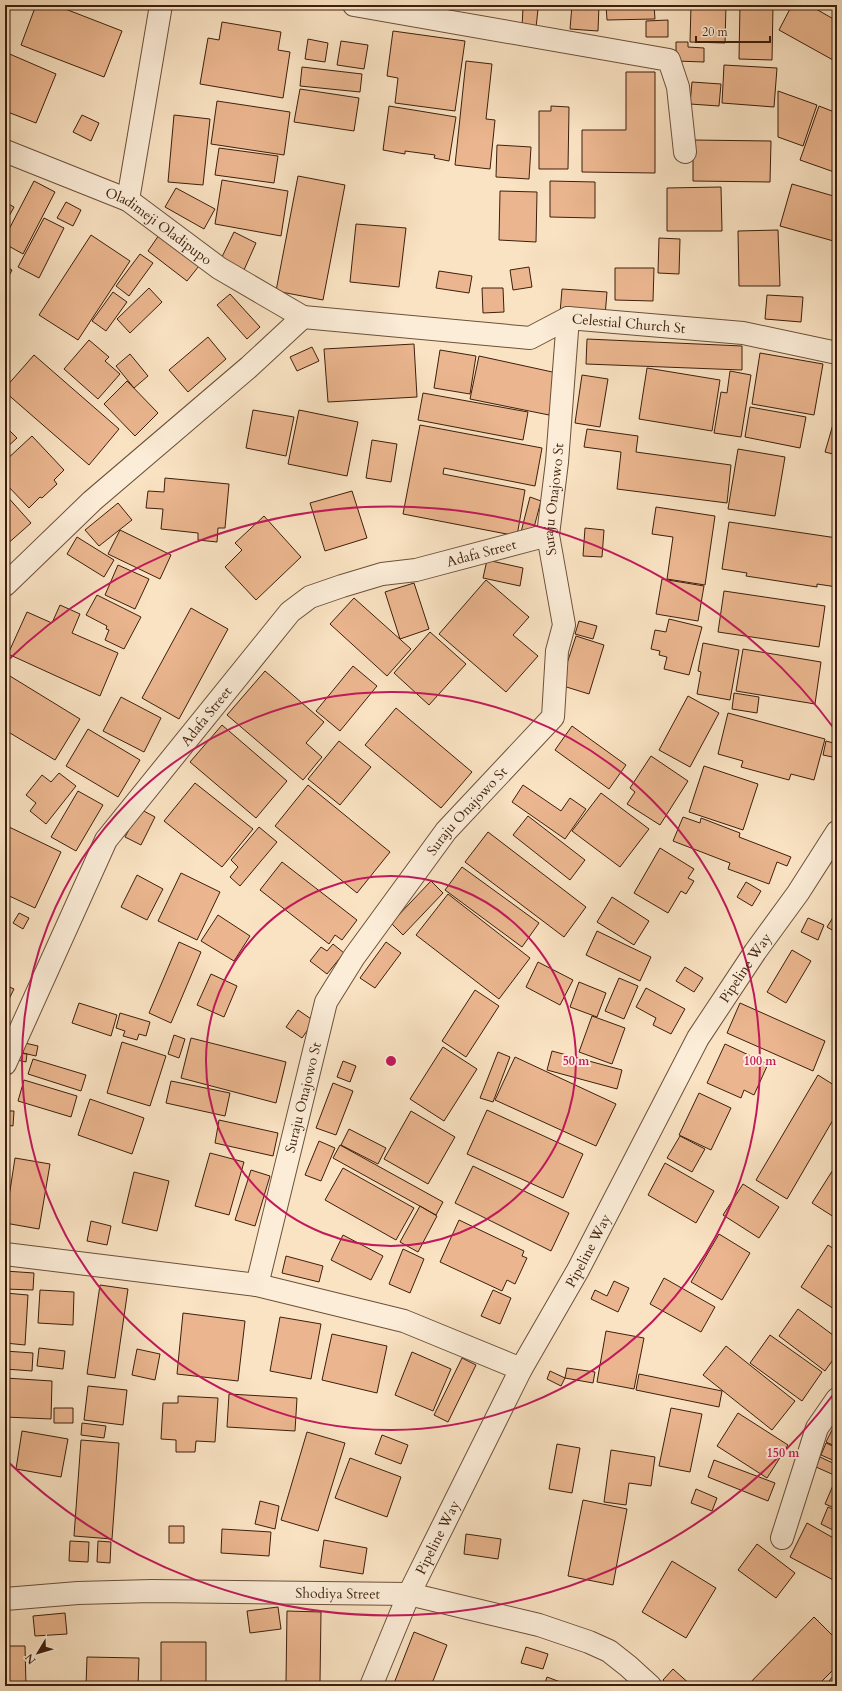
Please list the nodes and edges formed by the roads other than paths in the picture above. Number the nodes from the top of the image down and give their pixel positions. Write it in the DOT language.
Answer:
graph roads {
  1 [pos="161,5"];
  2 [pos="354,5"];
  3 [pos="5,151"];
  4 [pos="685,152"];
  5 [pos="128,200"];
  6 [pos="303,317"];
  7 [pos="568,318"];
  8 [pos="837,353"];
  9 [pos="548,535"];
  10 [pos="5,585"];
  11 [pos="837,832"];
  12 [pos="5,1064"];
  13 [pos="5,1254"];
  14 [pos="257,1285"];
  15 [pos="521,1369"];
  16 [pos="837,1399"];
  17 [pos="782,1538"];
  18 [pos="409,1594"];
  19 [pos="5,1599"];
  20 [pos="371,1686"];
  21 [pos="650,1686"];
  1 -- 5 [label="street"];
  2 -- 4 [label="street"];
  3 -- 5 [label="street, Oladimeji Oladipupo"];
  5 -- 6 [label="street, Oladimeji Oladipupo"];
  6 -- 7 [label="street, Celestial Church St"];
  6 -- 10 [label="street"];
  7 -- 8 [label="street, Celestial Church St"];
  7 -- 9 [label="street, Suraju Onajowo St"];
  9 -- 12 [label="street, Adafa Street"];
  9 -- 14 [label="street, Suraju Onajowo St"];
  11 -- 15 [label="street, Pipeline Way"];
  13 -- 14 [label="street"];
  14 -- 15 [label="street"];
  15 -- 18 [label="street, Pipeline Way"];
  16 -- 17 [label="street"];
  18 -- 19 [label="street, Shodiya Street"];
  18 -- 20 [label="street, Pipeline Way"];
  18 -- 21 [label="street, Shodiya Street"];
}
